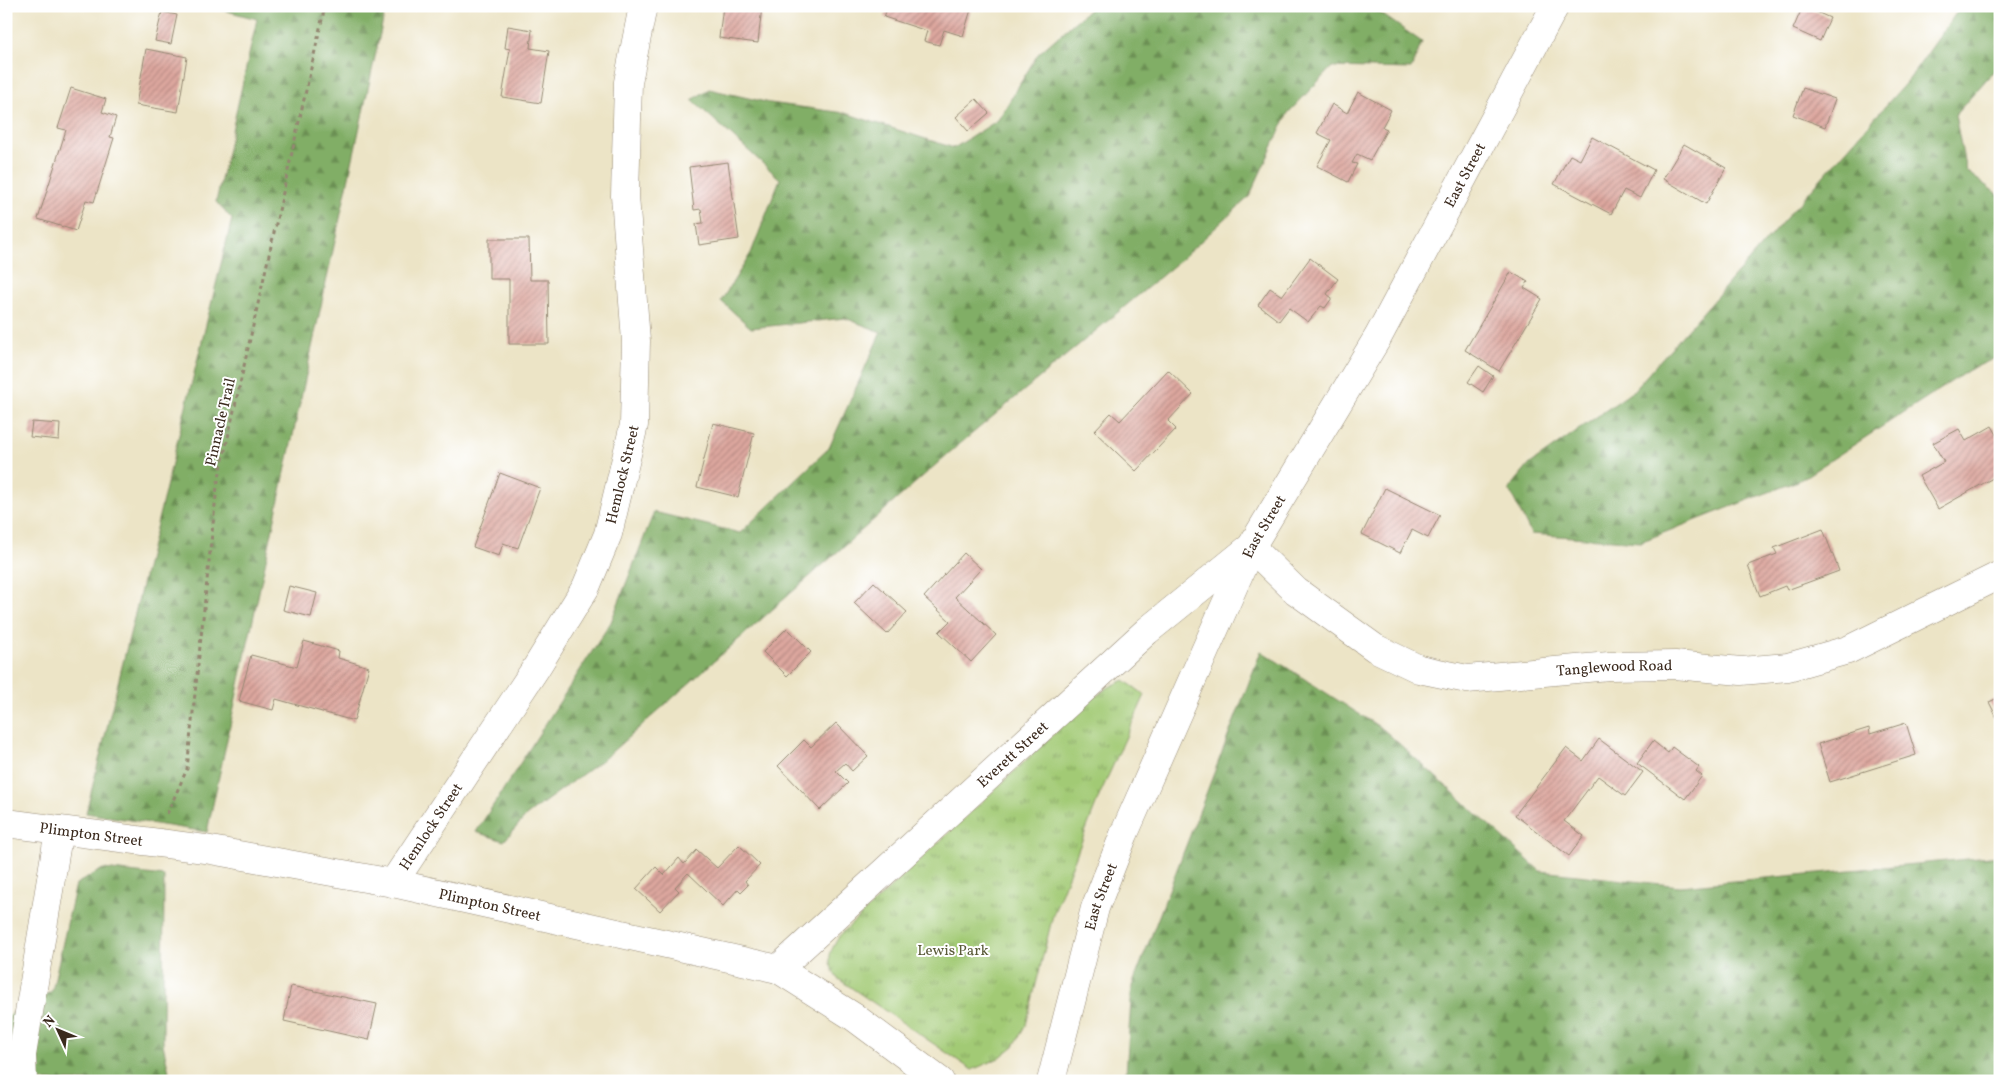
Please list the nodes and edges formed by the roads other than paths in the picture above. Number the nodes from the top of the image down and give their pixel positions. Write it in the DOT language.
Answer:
graph roads {
  1 [pos="643,6"];
  2 [pos="1555,6"];
  3 [pos="1251,547"];
  4 [pos="2000,575"];
  5 [pos="6,823"];
  6 [pos="59,830"];
  7 [pos="393,883"];
  8 [pos="778,969"];
  9 [pos="23,1081"];
  10 [pos="940,1081"];
  11 [pos="1051,1081"];
  1 -- 7 [label="street, Hemlock Street"];
  2 -- 3 [label="street, East Street"];
  3 -- 4 [label="street, Tanglewood Road"];
  3 -- 8 [label="street, Everett Street"];
  3 -- 11 [label="street, East Street"];
  5 -- 6 [label="street, Plimpton Street"];
  6 -- 7 [label="street, Plimpton Street"];
  6 -- 9 [label="street"];
  7 -- 8 [label="street, Plimpton Street"];
  8 -- 10 [label="street, Plimpton Street"];
}
